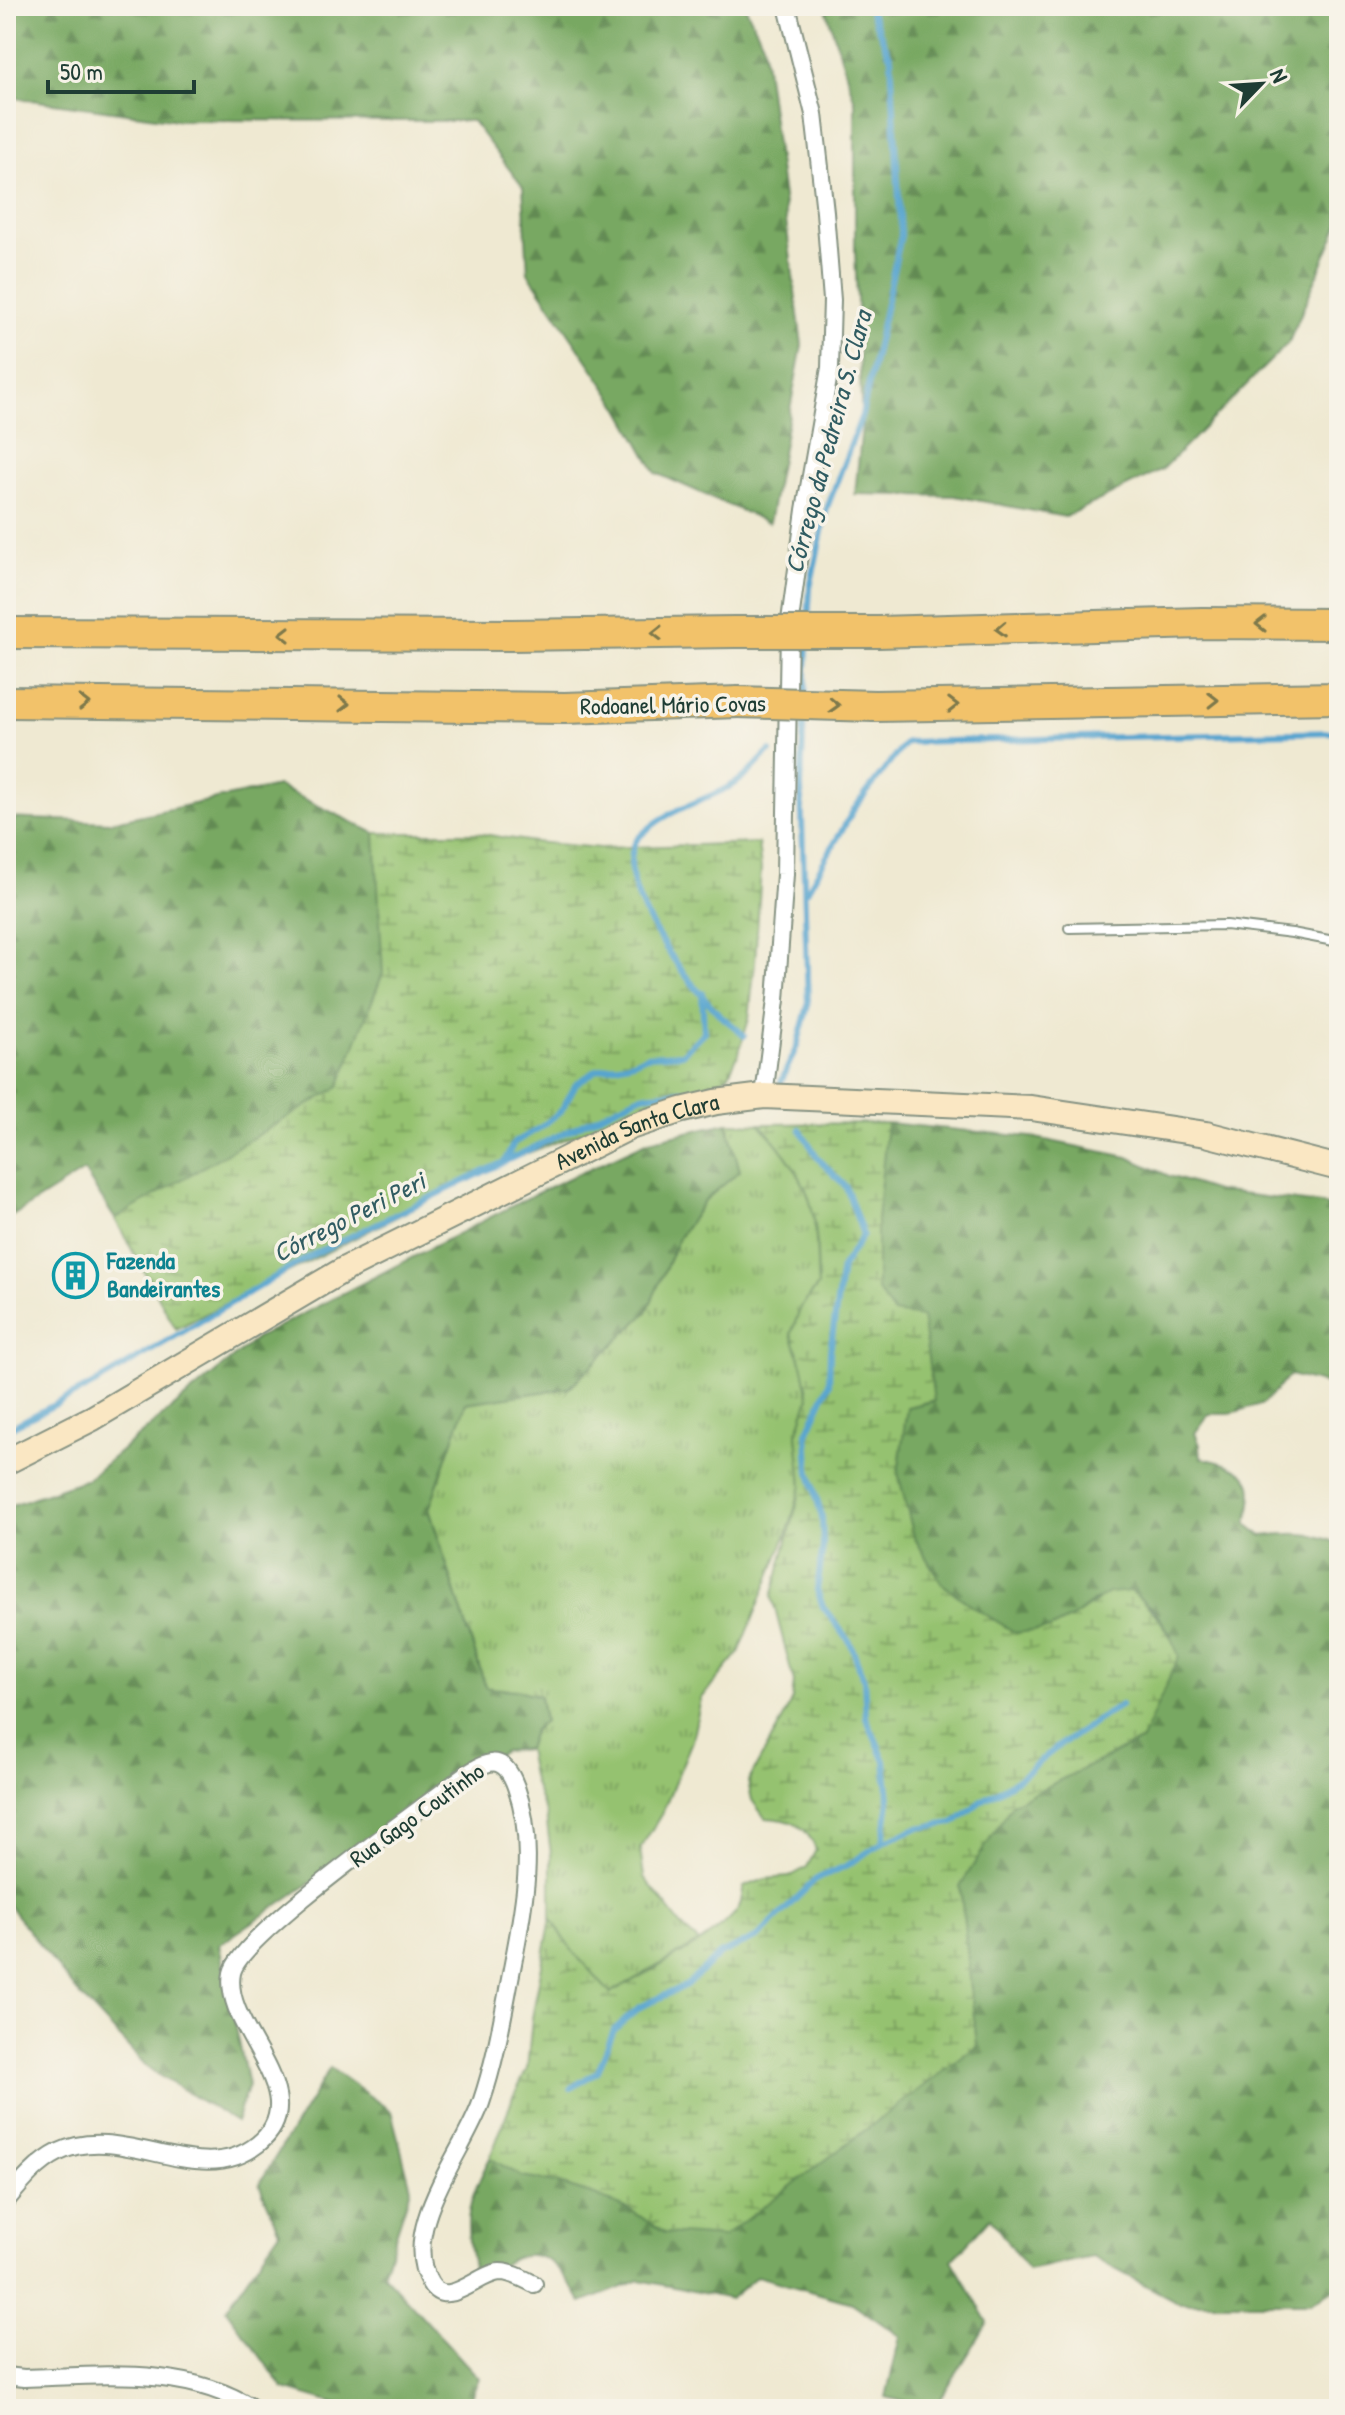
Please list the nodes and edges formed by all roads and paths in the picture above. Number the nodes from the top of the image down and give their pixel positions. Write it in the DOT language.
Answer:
graph roads {
  1 [pos="787,6"];
  2 [pos="1339,624"];
  3 [pos="6,633"];
  4 [pos="1339,698"];
  5 [pos="6,702"];
  6 [pos="1069,928"];
  7 [pos="1339,942"];
  8 [pos="764,1096"];
  9 [pos="1339,1168"];
  10 [pos="6,1462"];
  11 [pos="6,2201"];
  12 [pos="534,2284"];
  13 [pos="6,2376"];
  14 [pos="254,2409"];
  1 -- 8 [label="street"];
  2 -- 3 [label="highway, one-way, bridge"];
  5 -- 4 [label="highway, Rodoanel Mário Covas, one-way, bridge"];
  6 -- 7 [label="lane"];
  8 -- 9 [label="street, Avenida Santa Clara"];
  8 -- 10 [label="street, Avenida Santa Clara"];
  11 -- 12 [label="street, Rua Gago Coutinho"];
  13 -- 14 [label="street"];
}
